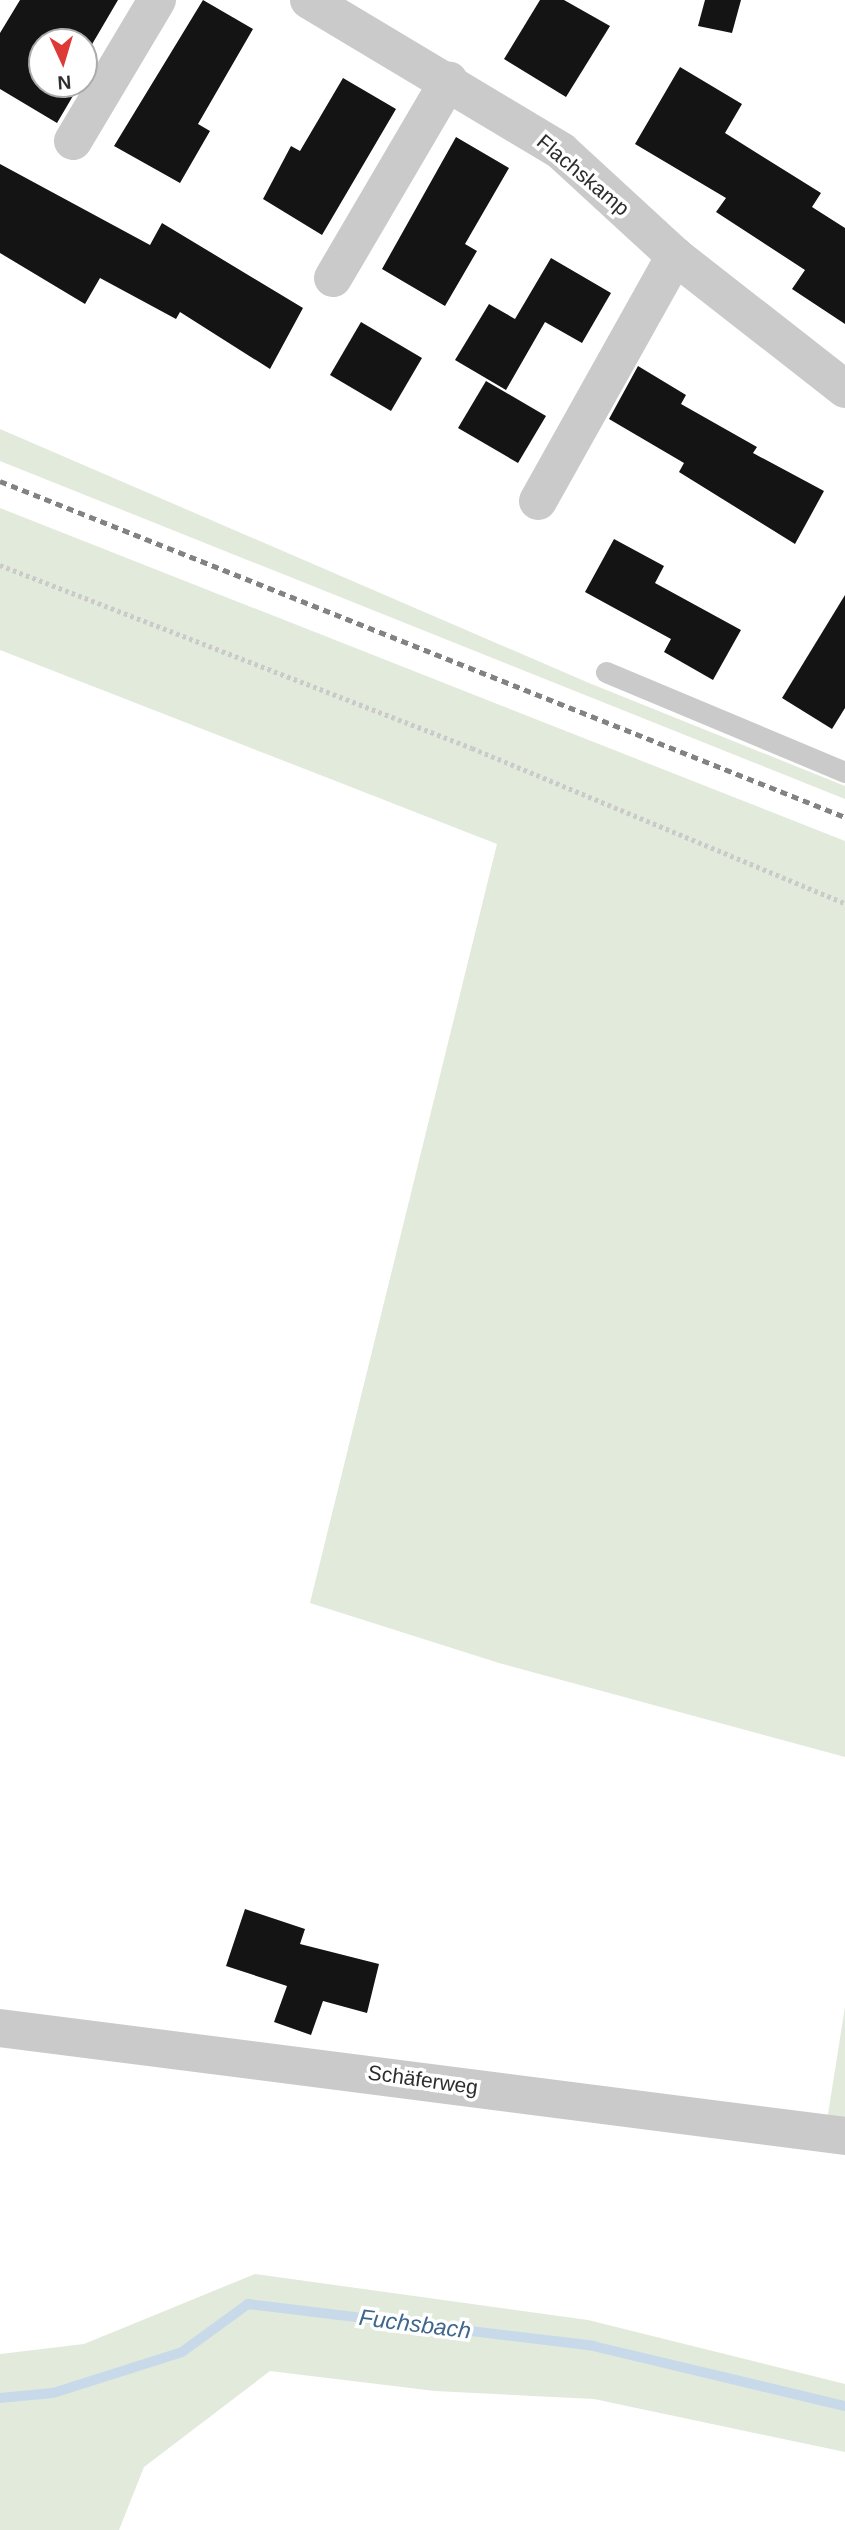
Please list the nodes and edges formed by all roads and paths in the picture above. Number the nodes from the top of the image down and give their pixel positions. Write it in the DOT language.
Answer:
graph roads {
  1 [pos="157,0"];
  2 [pos="309,0"];
  3 [pos="449,80"];
  4 [pos="73,141"];
  5 [pos="675,256"];
  6 [pos="333,278"];
  7 [pos="845,389"];
  8 [pos="538,501"];
  9 [pos="0,565"];
  10 [pos="606,672"];
  11 [pos="845,772"];
  12 [pos="845,903"];
  13 [pos="0,2028"];
  14 [pos="845,2136"];
  1 -- 4 [label="street"];
  2 -- 3 [label="street, Flachskamp"];
  3 -- 5 [label="street, Flachskamp"];
  3 -- 6 [label="street"];
  5 -- 7 [label="street, Flachskamp"];
  5 -- 8 [label="street"];
  9 -- 12 [label="path"];
  10 -- 11 [label="lane"];
  13 -- 14 [label="street, Schäferweg"];
}
